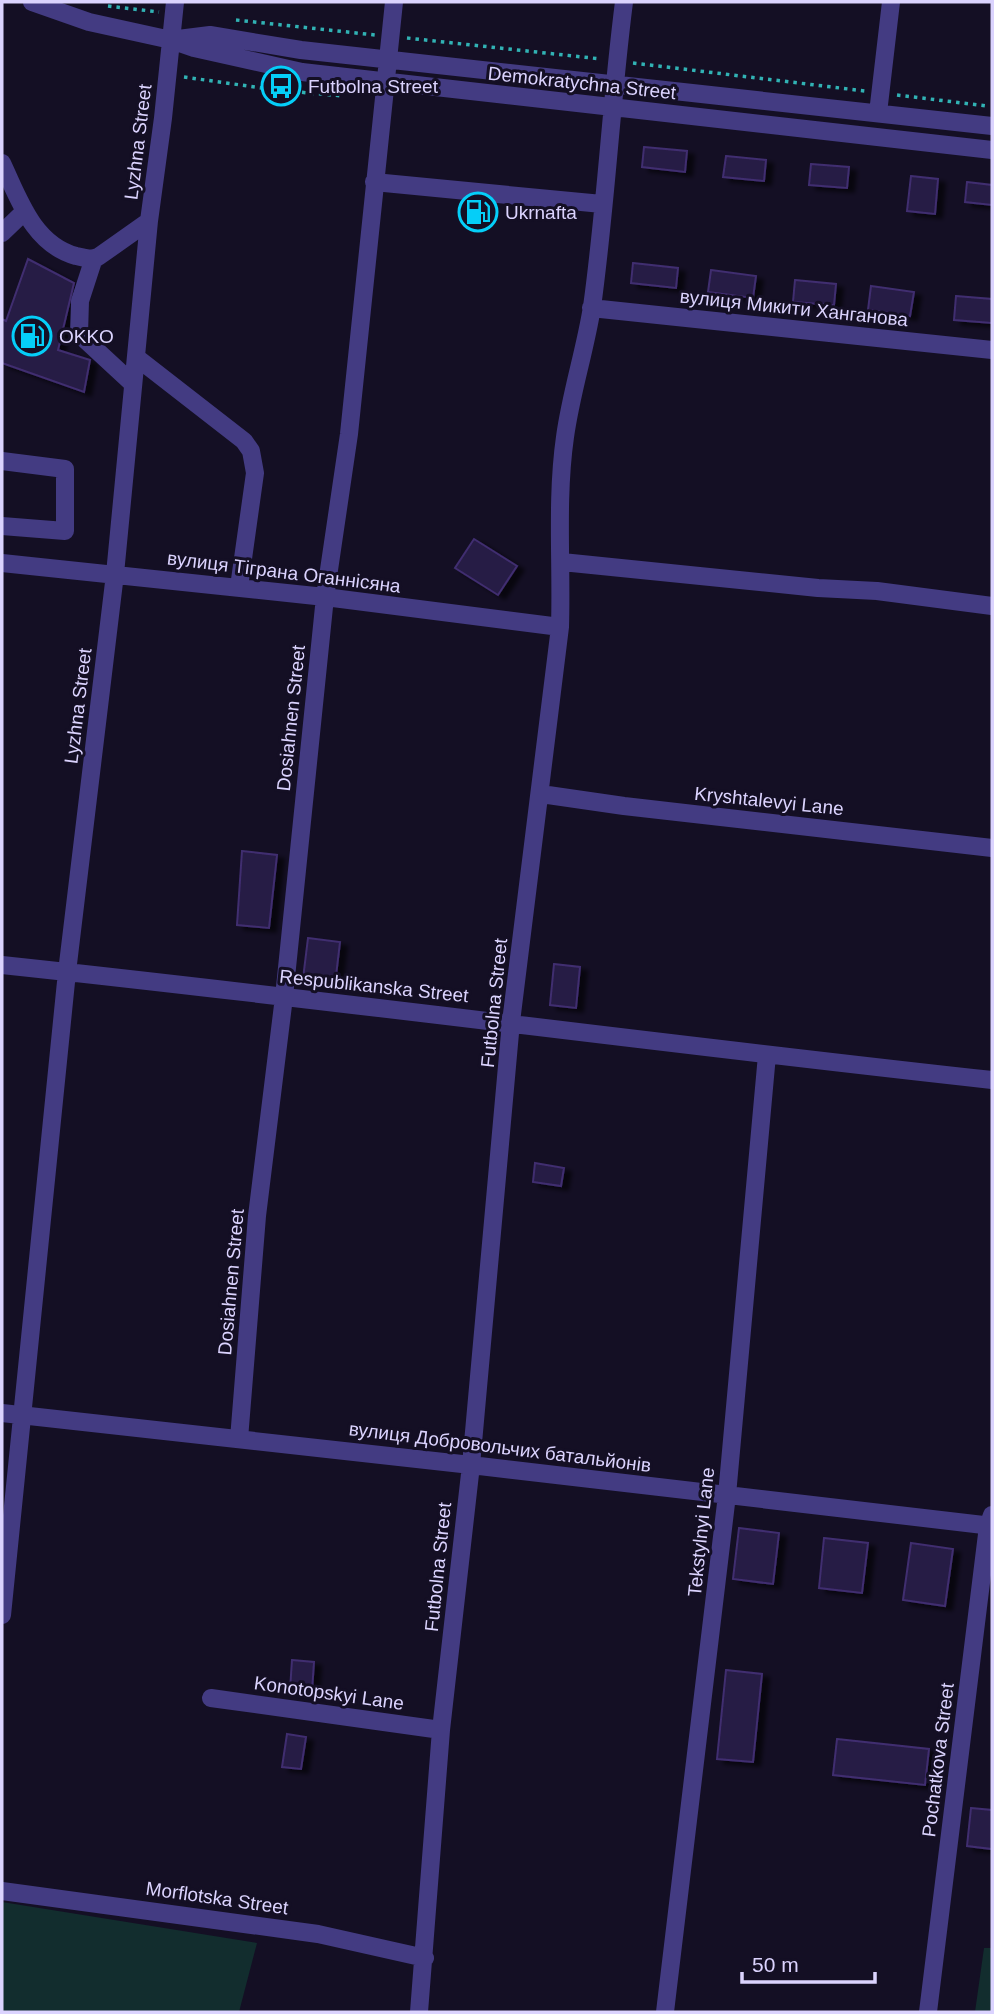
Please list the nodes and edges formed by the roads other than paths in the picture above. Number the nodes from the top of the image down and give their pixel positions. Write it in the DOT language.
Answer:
graph roads {
  1 [pos="32,2"];
  2 [pos="175,2"];
  3 [pos="394,2"];
  4 [pos="624,2"];
  5 [pos="891,2"];
  6 [pos="171,40"];
  7 [pos="387,60"];
  8 [pos="384,82"];
  9 [pos="614,83"];
  10 [pos="612,108"];
  11 [pos="878,113"];
  12 [pos="992,126"];
  13 [pos="992,149"];
  14 [pos="2,163"];
  15 [pos="374,183"];
  16 [pos="602,204"];
  17 [pos="25,211"];
  18 [pos="149,222"];
  19 [pos="2,233"];
  20 [pos="94,258"];
  21 [pos="592,308"];
  22 [pos="992,350"];
  23 [pos="136,356"];
  24 [pos="133,384"];
  25 [pos="2,461"];
  26 [pos="2,526"];
  27 [pos="562,562"];
  28 [pos="2,563"];
  29 [pos="115,574"];
  30 [pos="239,587"];
  31 [pos="325,597"];
  32 [pos="992,607"];
  33 [pos="560,627"];
  34 [pos="541,794"];
  35 [pos="992,848"];
  36 [pos="2,965"];
  37 [pos="67,972"];
  38 [pos="284,997"];
  39 [pos="511,1022"];
  40 [pos="767,1055"];
  41 [pos="992,1080"];
  42 [pos="2,1413"];
  43 [pos="22,1416"];
  44 [pos="239,1439"];
  45 [pos="471,1465"];
  46 [pos="727,1495"];
  47 [pos="991,1522"];
  48 [pos="2,1615"];
  49 [pos="211,1698"];
  50 [pos="442,1730"];
  51 [pos="2,1891"];
  52 [pos="425,1958"];
  53 [pos="419,2012"];
  54 [pos="665,2012"];
  55 [pos="928,2012"];
  1 -- 6 [label="street, Demokratychna Street"];
  2 -- 6 [label="street, Lyzhna Street"];
  3 -- 7 [label="street, Dosiahnen Street"];
  4 -- 9 [label="street, Futbolna Street"];
  5 -- 11 [label="street"];
  6 -- 7 [label="street, Demokratychna Street"];
  6 -- 8 [label="street, Demokratychna Street"];
  6 -- 18 [label="street, Lyzhna Street"];
  7 -- 8 [label="street, Dosiahnen Street"];
  7 -- 9 [label="street, Demokratychna Street"];
  8 -- 10 [label="street, Demokratychna Street"];
  8 -- 15 [label="street, Dosiahnen Street"];
  9 -- 10 [label="street, Futbolna Street"];
  9 -- 11 [label="street, Demokratychna Street"];
  10 -- 13 [label="street, Demokratychna Street"];
  10 -- 16 [label="street, Futbolna Street"];
  11 -- 12 [label="street, Demokratychna Street"];
  14 -- 17 [label="street"];
  15 -- 16 [label="street"];
  15 -- 31 [label="street, Dosiahnen Street"];
  16 -- 21 [label="street, Futbolna Street"];
  17 -- 19 [label="street"];
  17 -- 20 [label="street"];
  18 -- 20 [label="street"];
  18 -- 23 [label="street, Lyzhna Street"];
  20 -- 24 [label="street"];
  21 -- 22 [label="street, вулиця Микити Ханганова"];
  21 -- 27 [label="street, Futbolna Street"];
  23 -- 24 [label="street, Lyzhna Street"];
  23 -- 30 [label="street"];
  24 -- 29 [label="street, Lyzhna Street"];
  25 -- 26 [label="street"];
  27 -- 32 [label="street"];
  27 -- 33 [label="street, Futbolna Street"];
  28 -- 29 [label="street, вулиця Тіграна Оганнісяна"];
  29 -- 30 [label="street, вулиця Тіграна Оганнісяна"];
  29 -- 37 [label="street, Lyzhna Street"];
  30 -- 31 [label="street, вулиця Тіграна Оганнісяна"];
  31 -- 33 [label="street, вулиця Тіграна Оганнісяна"];
  31 -- 38 [label="street, Dosiahnen Street"];
  33 -- 34 [label="street, Futbolna Street"];
  34 -- 35 [label="street, Kryshtalevyi Lane"];
  34 -- 39 [label="street, Futbolna Street"];
  36 -- 37 [label="street, Respublikanska Street"];
  37 -- 38 [label="street, Respublikanska Street"];
  37 -- 43 [label="street, Lyzhna Street"];
  38 -- 39 [label="street, Respublikanska Street"];
  38 -- 44 [label="street, Dosiahnen Street"];
  39 -- 40 [label="street, Respublikanska Street"];
  39 -- 45 [label="street, Futbolna Street"];
  40 -- 41 [label="street, Respublikanska Street"];
  40 -- 46 [label="street, Tekstylnyi Lane"];
  42 -- 43 [label="street, вулиця Добровольчих батальйонів"];
  43 -- 44 [label="street, вулиця Добровольчих батальйонів"];
  43 -- 48 [label="street, Lyzhna Street"];
  44 -- 45 [label="street, вулиця Добровольчих батальйонів"];
  45 -- 46 [label="street, вулиця Добровольчих батальйонів"];
  45 -- 50 [label="street, Futbolna Street"];
  46 -- 47 [label="street, вулиця Добровольчих батальйонів"];
  46 -- 54 [label="street, Tekstylnyi Lane"];
  47 -- 55 [label="street, Pochatkova Street"];
  49 -- 50 [label="street, Konotopskyi Lane"];
  50 -- 52 [label="street, Futbolna Street"];
  51 -- 52 [label="street, Morflotska Street"];
  52 -- 53 [label="street, Futbolna Street"];
}
